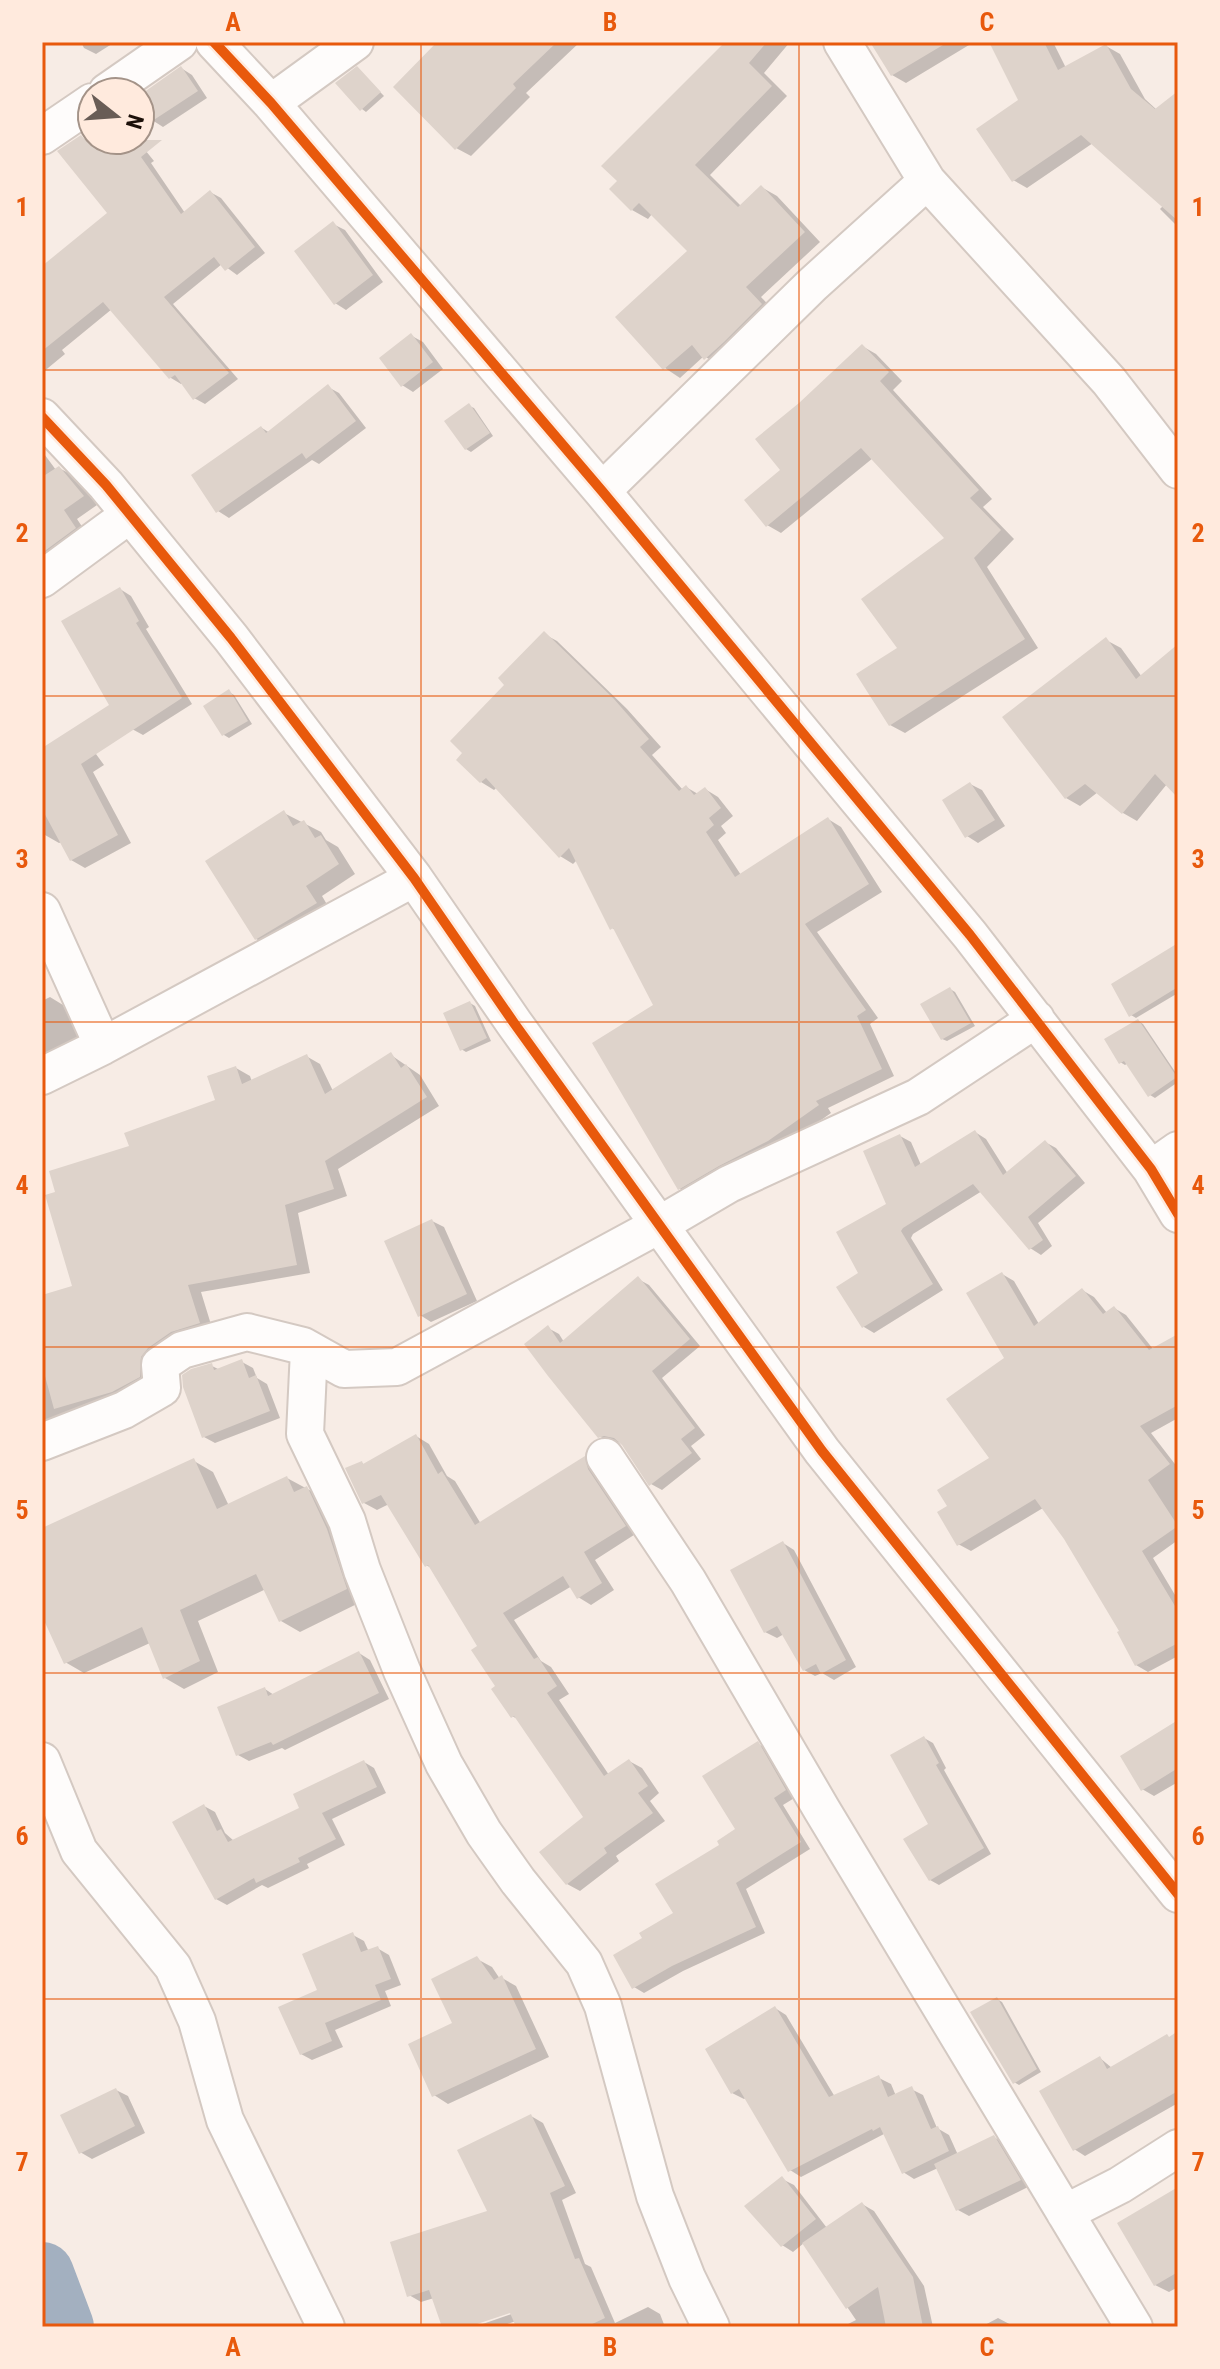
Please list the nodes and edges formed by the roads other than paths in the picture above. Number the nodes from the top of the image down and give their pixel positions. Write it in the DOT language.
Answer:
graph roads {
  1 [pos="179,42"];
  2 [pos="214,42"];
  3 [pos="355,42"];
  4 [pos="842,42"];
  5 [pos="130,76"];
  6 [pos="271,103"];
  7 [pos="76,113"];
  8 [pos="42,136"];
  9 [pos="927,181"];
  10 [pos="42,417"];
  11 [pos="1178,470"];
  12 [pos="602,491"];
  13 [pos="129,515"];
  14 [pos="42,579"];
  15 [pos="414,878"];
  16 [pos="42,911"];
  17 [pos="1036,1019"];
  18 [pos="103,1046"];
  19 [pos="42,1076"];
  20 [pos="1164,1159"];
  21 [pos="1178,1214"];
  22 [pos="659,1225"];
  23 [pos="309,1350"];
  24 [pos="42,1442"];
  25 [pos="605,1457"];
  26 [pos="42,1761"];
  27 [pos="1178,1894"];
  28 [pos="1178,2148"];
  29 [pos="1065,2213"];
  30 [pos="326,2327"];
  31 [pos="711,2327"];
  32 [pos="1134,2327"];
  1 -- 5 [label="street"];
  2 -- 6 [label="street"];
  3 -- 6 [label="street"];
  4 -- 9 [label="street"];
  6 -- 12 [label="street"];
  7 -- 8 [label="street"];
  9 -- 11 [label="street"];
  9 -- 12 [label="street"];
  10 -- 13 [label="street"];
  12 -- 17 [label="street"];
  13 -- 14 [label="street"];
  13 -- 15 [label="street"];
  15 -- 18 [label="street"];
  15 -- 22 [label="street"];
  16 -- 18 [label="street"];
  17 -- 20 [label="street"];
  17 -- 22 [label="street"];
  18 -- 19 [label="street"];
  20 -- 21 [label="street"];
  22 -- 23 [label="street"];
  22 -- 27 [label="street"];
  23 -- 24 [label="street"];
  23 -- 31 [label="street"];
  25 -- 29 [label="street"];
  26 -- 30 [label="street"];
  28 -- 29 [label="street"];
  29 -- 32 [label="street"];
}
